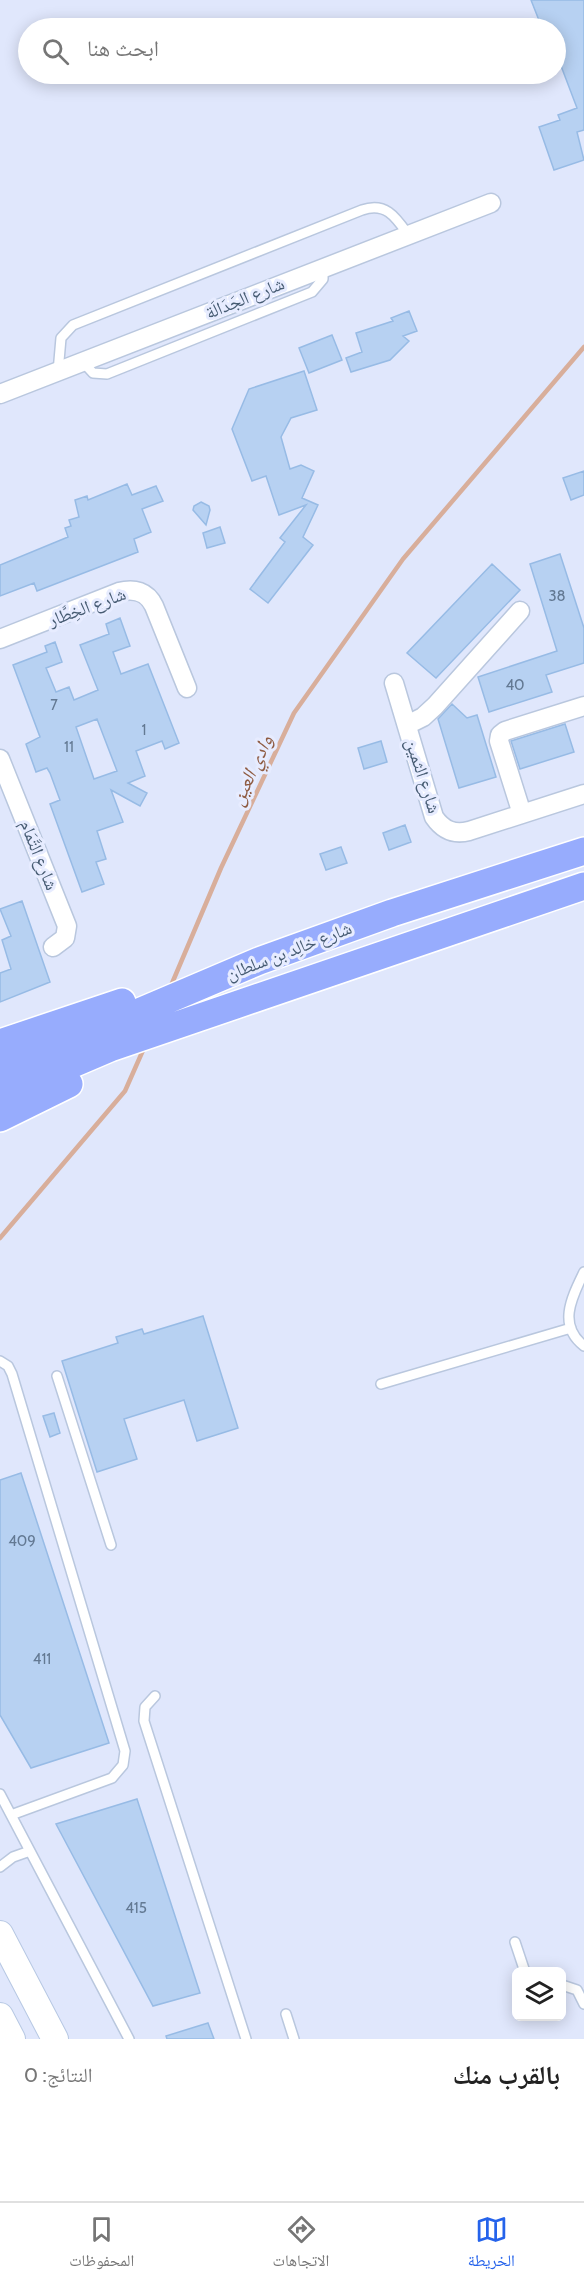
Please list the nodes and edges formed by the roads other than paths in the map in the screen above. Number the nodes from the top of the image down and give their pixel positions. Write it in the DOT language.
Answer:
graph roads {
  1 [pos="491,203"];
  2 [pos="407,233"];
  3 [pos="58,372"];
  4 [pos="0,394"];
  5 [pos="520,611"];
  6 [pos="0,639"];
  7 [pos="394,683"];
  8 [pos="187,688"];
  9 [pos="584,706"];
  10 [pos="407,725"];
  11 [pos="0,759"];
  12 [pos="584,794"];
  13 [pos="522,814"];
  14 [pos="584,851"];
  15 [pos="584,886"];
  16 [pos="584,897"];
  17 [pos="536,901"];
  18 [pos="53,947"];
  19 [pos="259,961"];
  20 [pos="0,1043"];
  21 [pos="0,1066"];
  22 [pos="2,1109"];
  23 [pos="584,1272"];
  24 [pos="570,1328"];
  25 [pos="584,1346"];
  26 [pos="0,1361"];
  27 [pos="57,1376"];
  28 [pos="381,1384"];
  29 [pos="111,1545"];
  30 [pos="156,1696"];
  31 [pos="0,1794"];
  32 [pos="11,1815"];
  33 [pos="30,1851"];
  34 [pos="0,1867"];
  35 [pos="0,1934"];
  36 [pos="515,1942"];
  37 [pos="524,1967"];
  38 [pos="566,1987"];
  39 [pos="584,2004"];
  40 [pos="286,2014"];
  41 [pos="0,2016"];
  42 [pos="12,2039"];
  43 [pos="55,2039"];
  44 [pos="129,2039"];
  45 [pos="246,2039"];
  46 [pos="294,2039"];
  1 -- 2 [label="street, شارع الجَدَالَة"];
  2 -- 3 [label="street, شارع الجَدَالَة"];
  2 -- 3 [label="lane"];
  3 -- 4 [label="street, شارع الجَدَالَة"];
  5 -- 10 [label="street"];
  6 -- 8 [label="street, شارع الخِطَّار"];
  7 -- 10 [label="street, شارع الثمين"];
  9 -- 13 [label="street"];
  10 -- 13 [label="street, شارع الثمين"];
  11 -- 18 [label="street, شارع التَّمَام"];
  12 -- 13 [label="street, شارع الثمين"];
  14 -- 19 [label="main road, شارع خالِد بن سلطان"];
  15 -- 17 [label="main road, شارع خالِد بن سلطان"];
  16 -- 17 [label="street"];
  17 -- 22 [label="main road, شارع خالِد بن سلطان"];
  19 -- 20 [label="main road"];
  19 -- 21 [label="main road, شارع خالِد بن سلطان"];
  23 -- 24 [label="lane"];
  24 -- 25 [label="lane"];
  24 -- 28 [label="lane"];
  26 -- 32 [label="lane"];
  27 -- 29 [label="lane"];
  30 -- 45 [label="lane"];
  31 -- 32 [label="lane"];
  32 -- 33 [label="lane"];
  33 -- 34 [label="lane"];
  33 -- 44 [label="lane"];
  35 -- 43 [label="main road"];
  36 -- 37 [label="lane"];
  38 -- 39 [label="lane"];
  40 -- 46 [label="lane"];
  41 -- 42 [label="main road"];
}
